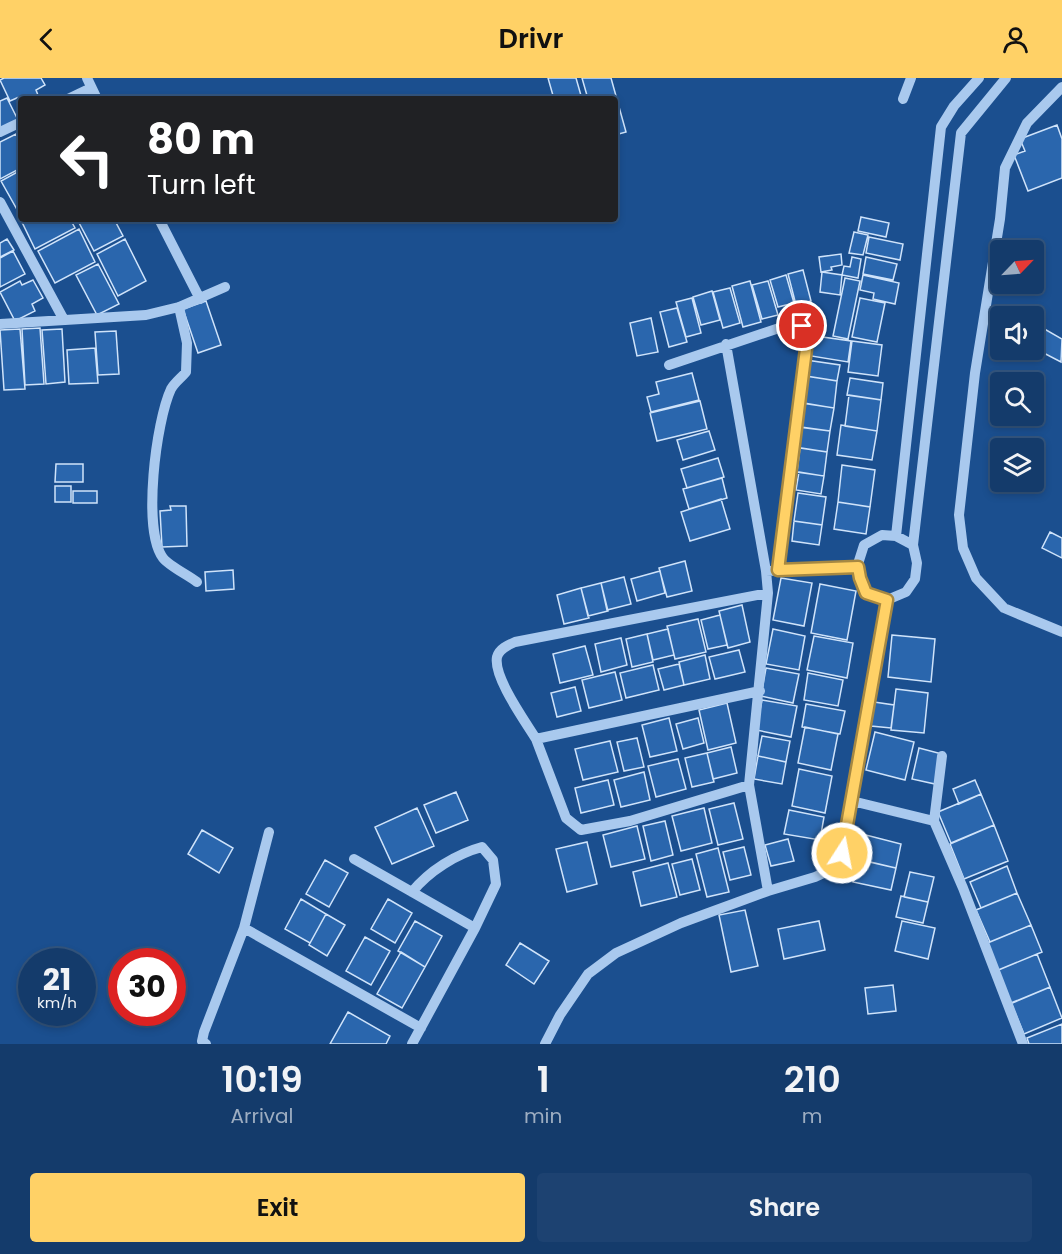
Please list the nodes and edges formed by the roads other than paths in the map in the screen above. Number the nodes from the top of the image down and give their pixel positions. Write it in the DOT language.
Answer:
graph roads {
  1 [pos="911,78"];
  2 [pos="978,78"];
  3 [pos="1006,78"];
  4 [pos="89,83"];
  5 [pos="1062,85"];
  6 [pos="72,96"];
  7 [pos="903,99"];
  8 [pos="18,123"];
  9 [pos="0,132"];
  10 [pos="0,202"];
  11 [pos="161,222"];
  12 [pos="225,287"];
  13 [pos="200,299"];
  14 [pos="179,307"];
  15 [pos="64,320"];
  16 [pos="0,324"];
  17 [pos="726,344"];
  18 [pos="669,365"];
  19 [pos="896,536"];
  20 [pos="913,545"];
  21 [pos="858,567"];
  22 [pos="778,570"];
  23 [pos="766,571"];
  24 [pos="197,582"];
  25 [pos="768,594"];
  26 [pos="887,600"];
  27 [pos="1062,633"];
  28 [pos="760,691"];
  29 [pos="536,739"];
  30 [pos="942,756"];
  31 [pos="749,785"];
  32 [pos="852,801"];
  33 [pos="934,821"];
  34 [pos="269,832"];
  35 [pos="354,859"];
  36 [pos="768,891"];
  37 [pos="412,892"];
  38 [pos="244,928"];
  39 [pos="475,928"];
  40 [pos="421,1028"];
  41 [pos="206,1044"];
  42 [pos="412,1044"];
  43 [pos="545,1044"];
  44 [pos="1023,1044"];
  1 -- 7 [label="street"];
  2 -- 19 [label="street"];
  3 -- 20 [label="street"];
  4 -- 6 [label="street"];
  5 -- 27 [label="street"];
  8 -- 9 [label="street"];
  10 -- 15 [label="street"];
  11 -- 13 [label="street"];
  12 -- 13 [label="street"];
  13 -- 14 [label="street"];
  14 -- 15 [label="street"];
  14 -- 24 [label="street"];
  15 -- 16 [label="street"];
  17 -- 18 [label="street"];
  17 -- 22 [label="street"];
  17 -- 23 [label="street"];
  19 -- 20 [label="street"];
  19 -- 21 [label="street"];
  20 -- 26 [label="street"];
  21 -- 22 [label="street"];
  21 -- 26 [label="street"];
  22 -- 23 [label="street"];
  23 -- 25 [label="street"];
  25 -- 28 [label="street"];
  25 -- 29 [label="street"];
  26 -- 32 [label="street"];
  28 -- 29 [label="street"];
  28 -- 31 [label="street"];
  29 -- 31 [label="street"];
  30 -- 33 [label="street"];
  31 -- 36 [label="street"];
  32 -- 33 [label="street"];
  32 -- 36 [label="street"];
  33 -- 44 [label="street"];
  34 -- 38 [label="street"];
  35 -- 37 [label="street"];
  36 -- 43 [label="street"];
  37 -- 39 [label="street"];
  37 -- 39 [label="street"];
  38 -- 40 [label="street"];
  38 -- 41 [label="street"];
  39 -- 40 [label="street"];
  40 -- 42 [label="street"];
}
